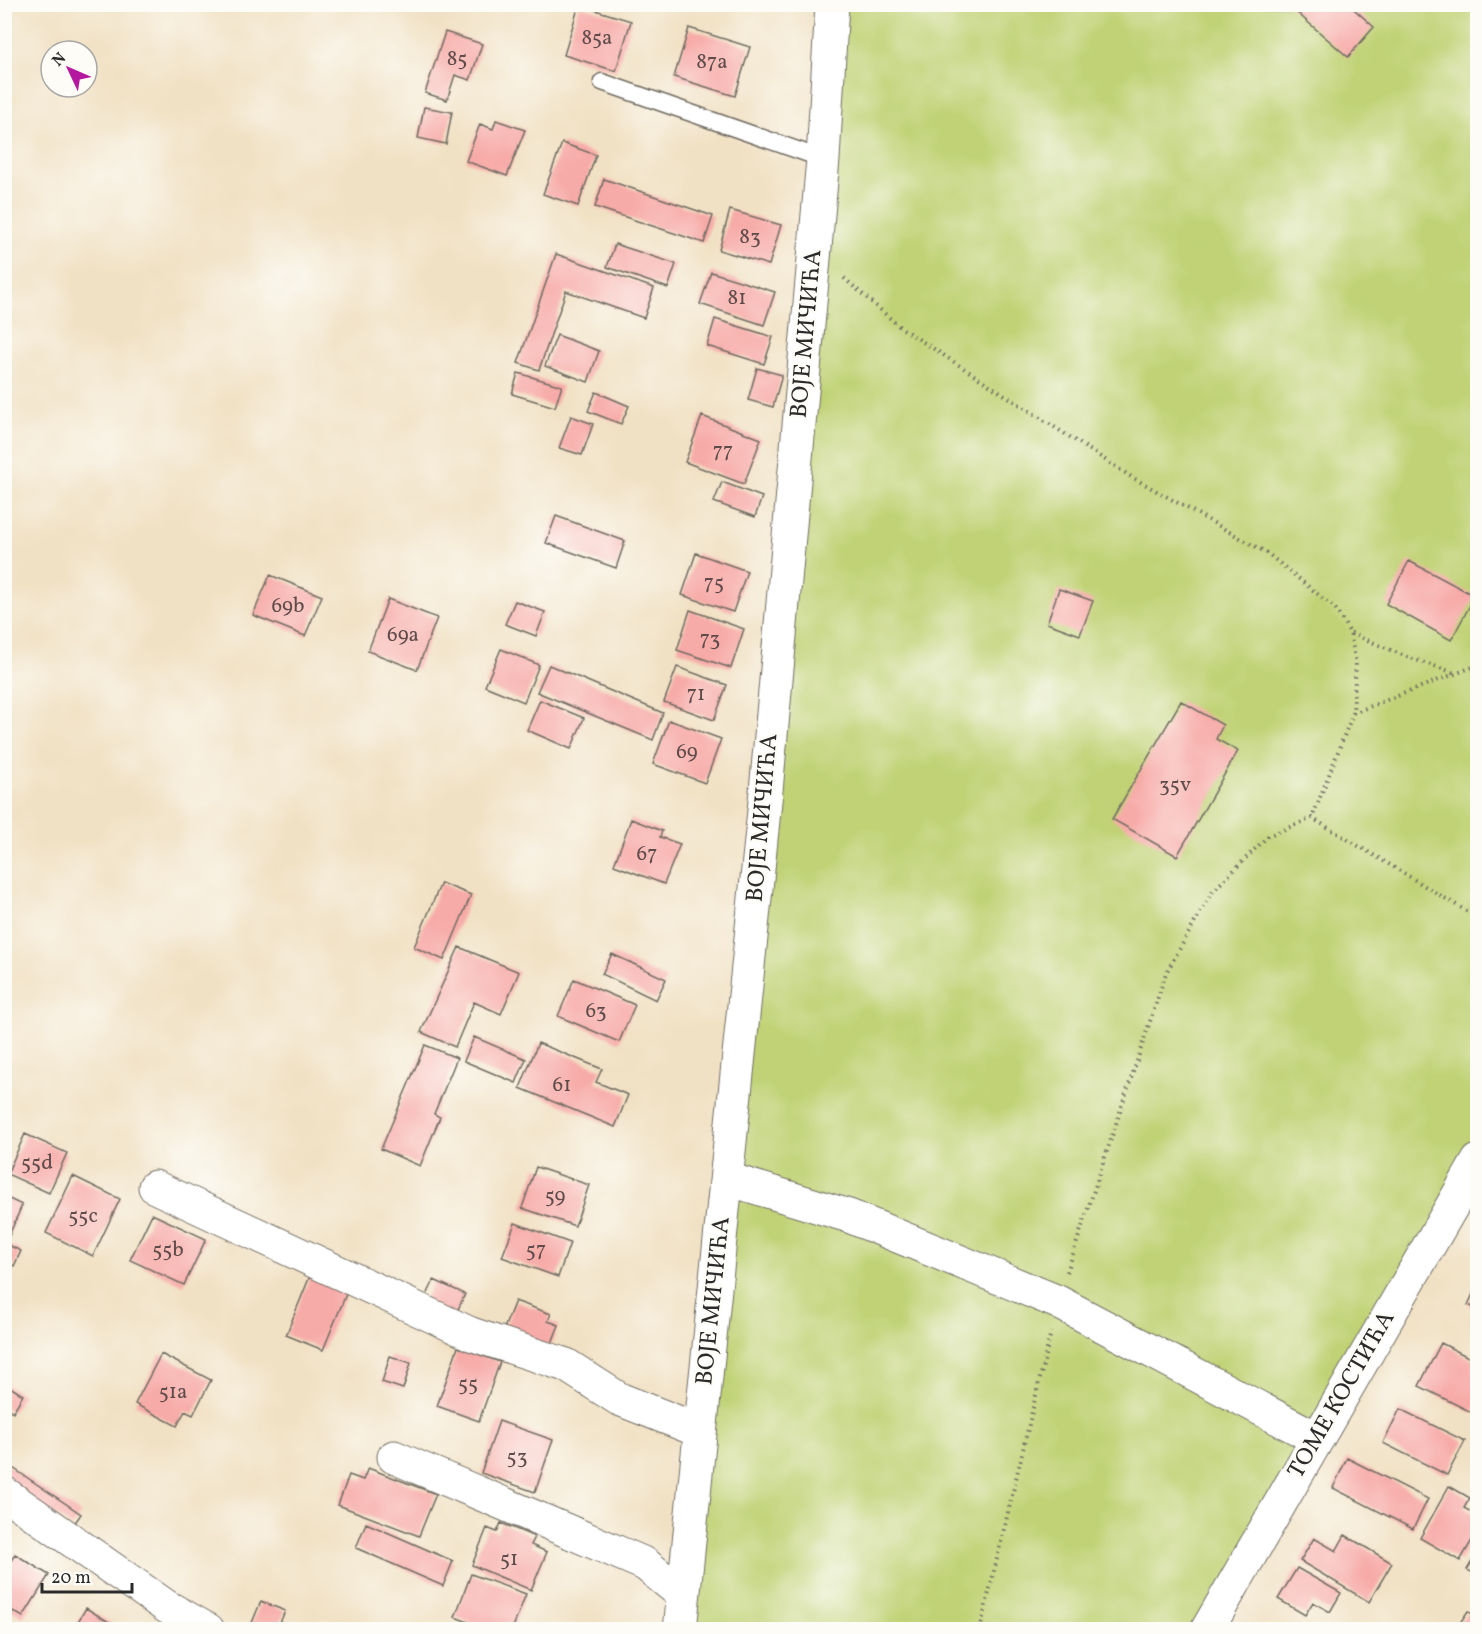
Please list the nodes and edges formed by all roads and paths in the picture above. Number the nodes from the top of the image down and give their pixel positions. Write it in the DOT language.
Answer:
graph roads {
  1 [pos="832,4"];
  2 [pos="602,82"];
  3 [pos="823,159"];
  4 [pos="814,252"];
  5 [pos="1350,633"];
  6 [pos="1478,665"];
  7 [pos="1455,674"];
  8 [pos="1353,713"];
  9 [pos="1312,818"];
  10 [pos="1478,918"];
  11 [pos="1478,1161"];
  12 [pos="728,1179"];
  13 [pos="155,1187"];
  14 [pos="1058,1302"];
  15 [pos="700,1431"];
  16 [pos="1316,1438"];
  17 [pos="394,1457"];
  18 [pos="4,1493"];
  19 [pos="682,1594"];
  20 [pos="208,1629"];
  21 [pos="680,1629"];
  22 [pos="980,1629"];
  23 [pos="1207,1629"];
  1 -- 3 [label="street, ВОЈЕ МИЧИЋА"];
  2 -- 3 [label="lane"];
  3 -- 4 [label="street, ВОЈЕ МИЧИЋА"];
  4 -- 5 [label="path"];
  4 -- 12 [label="street, ВОЈЕ МИЧИЋА"];
  5 -- 7 [label="path"];
  5 -- 8 [label="path"];
  6 -- 7 [label="path"];
  7 -- 8 [label="path"];
  8 -- 9 [label="path"];
  9 -- 10 [label="path"];
  9 -- 14 [label="path"];
  11 -- 16 [label="street, ТОМЕ КОСТИЋА"];
  12 -- 14 [label="street"];
  12 -- 15 [label="street, ВОЈЕ МИЧИЋА"];
  13 -- 15 [label="street"];
  14 -- 16 [label="street"];
  14 -- 22 [label="path"];
  15 -- 19 [label="street, ВОЈЕ МИЧИЋА"];
  16 -- 23 [label="street, ТОМЕ КОСТИЋА"];
  17 -- 19 [label="street"];
  18 -- 20 [label="street"];
  19 -- 21 [label="street, ВОЈЕ МИЧИЋА"];
}
